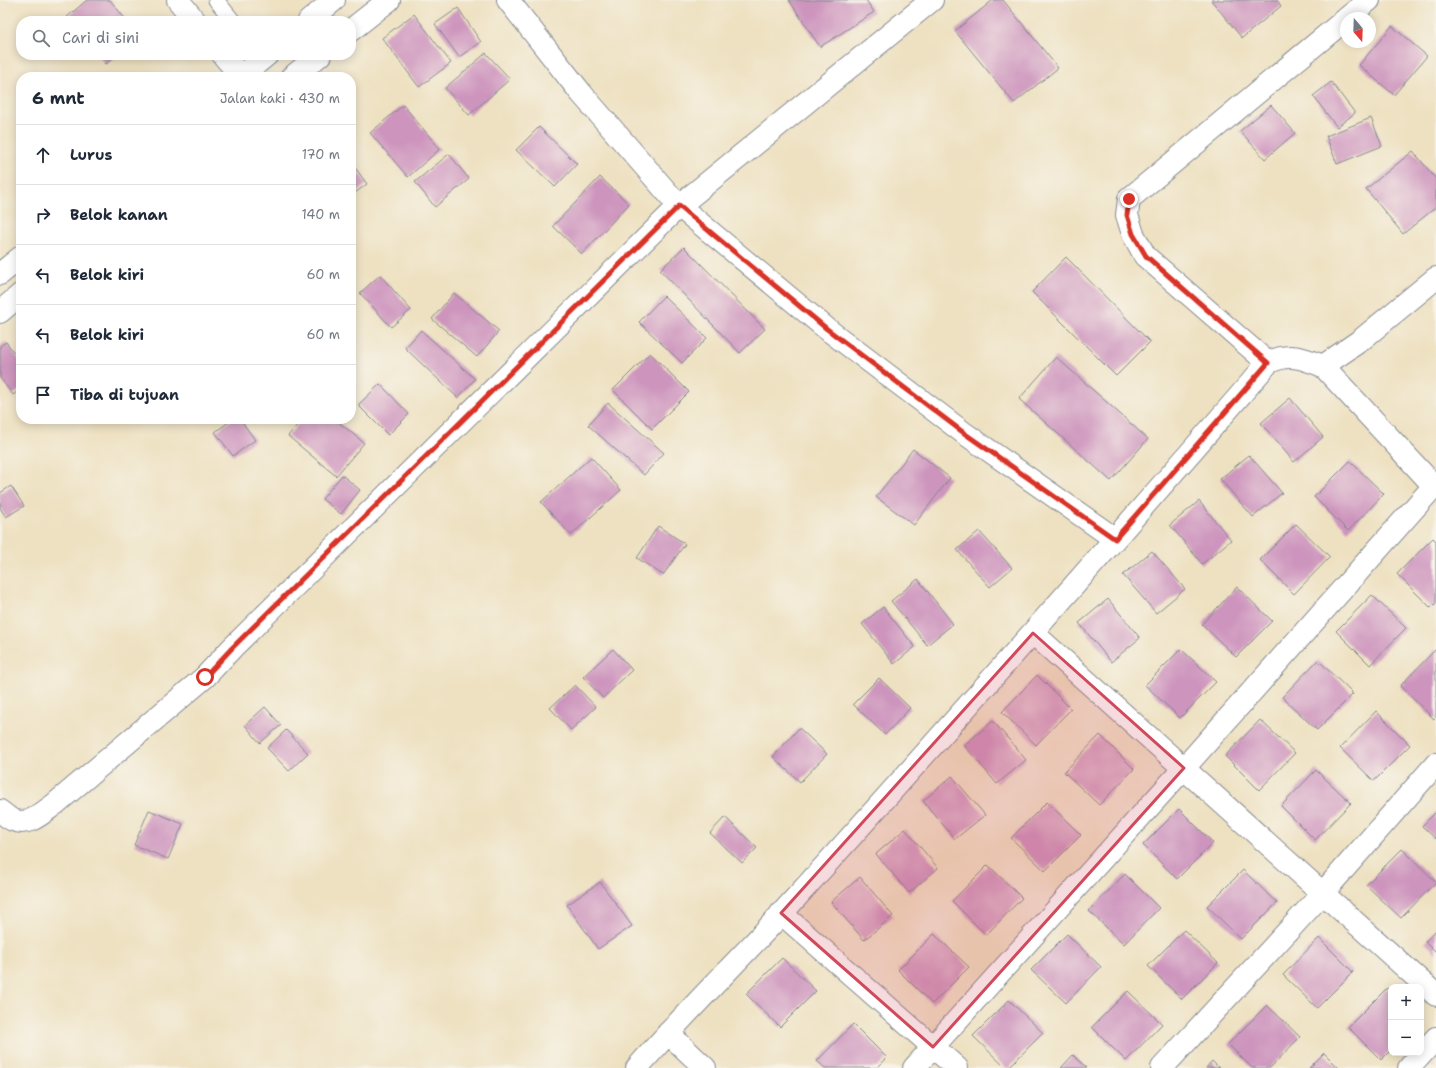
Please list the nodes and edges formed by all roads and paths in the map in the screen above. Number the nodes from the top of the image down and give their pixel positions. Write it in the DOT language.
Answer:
graph roads {
  1 [pos="178,0"];
  2 [pos="216,0"];
  3 [pos="334,0"];
  4 [pos="389,0"];
  5 [pos="508,0"];
  6 [pos="932,0"];
  7 [pos="1368,0"];
  8 [pos="1353,12"];
  9 [pos="191,16"];
  10 [pos="229,16"];
  11 [pos="314,16"];
  12 [pos="1340,23"];
  13 [pos="356,26"];
  14 [pos="227,60"];
  15 [pos="259,60"];
  16 [pos="314,60"];
  17 [pos="236,72"];
  18 [pos="245,72"];
  19 [pos="298,72"];
  20 [pos="679,206"];
  21 [pos="16,261"];
  22 [pos="0,274"];
  23 [pos="1436,278"];
  24 [pos="16,298"];
  25 [pos="0,312"];
  26 [pos="1268,363"];
  27 [pos="1323,366"];
  28 [pos="1435,487"];
  29 [pos="1115,539"];
  30 [pos="1033,634"];
  31 [pos="1436,764"];
  32 [pos="1184,768"];
  33 [pos="0,811"];
  34 [pos="1322,894"];
  35 [pos="782,913"];
  36 [pos="1436,995"];
  37 [pos="668,1033"];
  38 [pos="1436,1038"];
  39 [pos="933,1047"];
  40 [pos="637,1068"];
  41 [pos="705,1068"];
  42 [pos="914,1068"];
  43 [pos="957,1068"];
  44 [pos="1162,1068"];
  45 [pos="1409,1068"];
  1 -- 9 [label="main road"];
  2 -- 10 [label="lane"];
  3 -- 11 [label="main road"];
  4 -- 13 [label="main road"];
  5 -- 20 [label="main road"];
  6 -- 20 [label="main road"];
  7 -- 8 [label="main road"];
  12 -- 26 [label="main road"];
  14 -- 17 [label="main road"];
  15 -- 18 [label="main road"];
  16 -- 19 [label="main road"];
  20 -- 29 [label="main road"];
  20 -- 33 [label="main road"];
  21 -- 22 [label="main road"];
  23 -- 27 [label="main road"];
  24 -- 25 [label="main road"];
  26 -- 27 [label="main road"];
  26 -- 29 [label="main road"];
  27 -- 28 [label="main road"];
  28 -- 32 [label="main road"];
  29 -- 30 [label="main road"];
  30 -- 32 [label="main road"];
  30 -- 35 [label="main road"];
  31 -- 34 [label="main road"];
  32 -- 34 [label="main road"];
  32 -- 39 [label="main road"];
  34 -- 36 [label="main road"];
  34 -- 44 [label="main road"];
  35 -- 37 [label="main road"];
  35 -- 39 [label="main road"];
  37 -- 40 [label="main road"];
  37 -- 41 [label="main road"];
  38 -- 45 [label="main road"];
  39 -- 42 [label="main road"];
  39 -- 43 [label="main road"];
}
